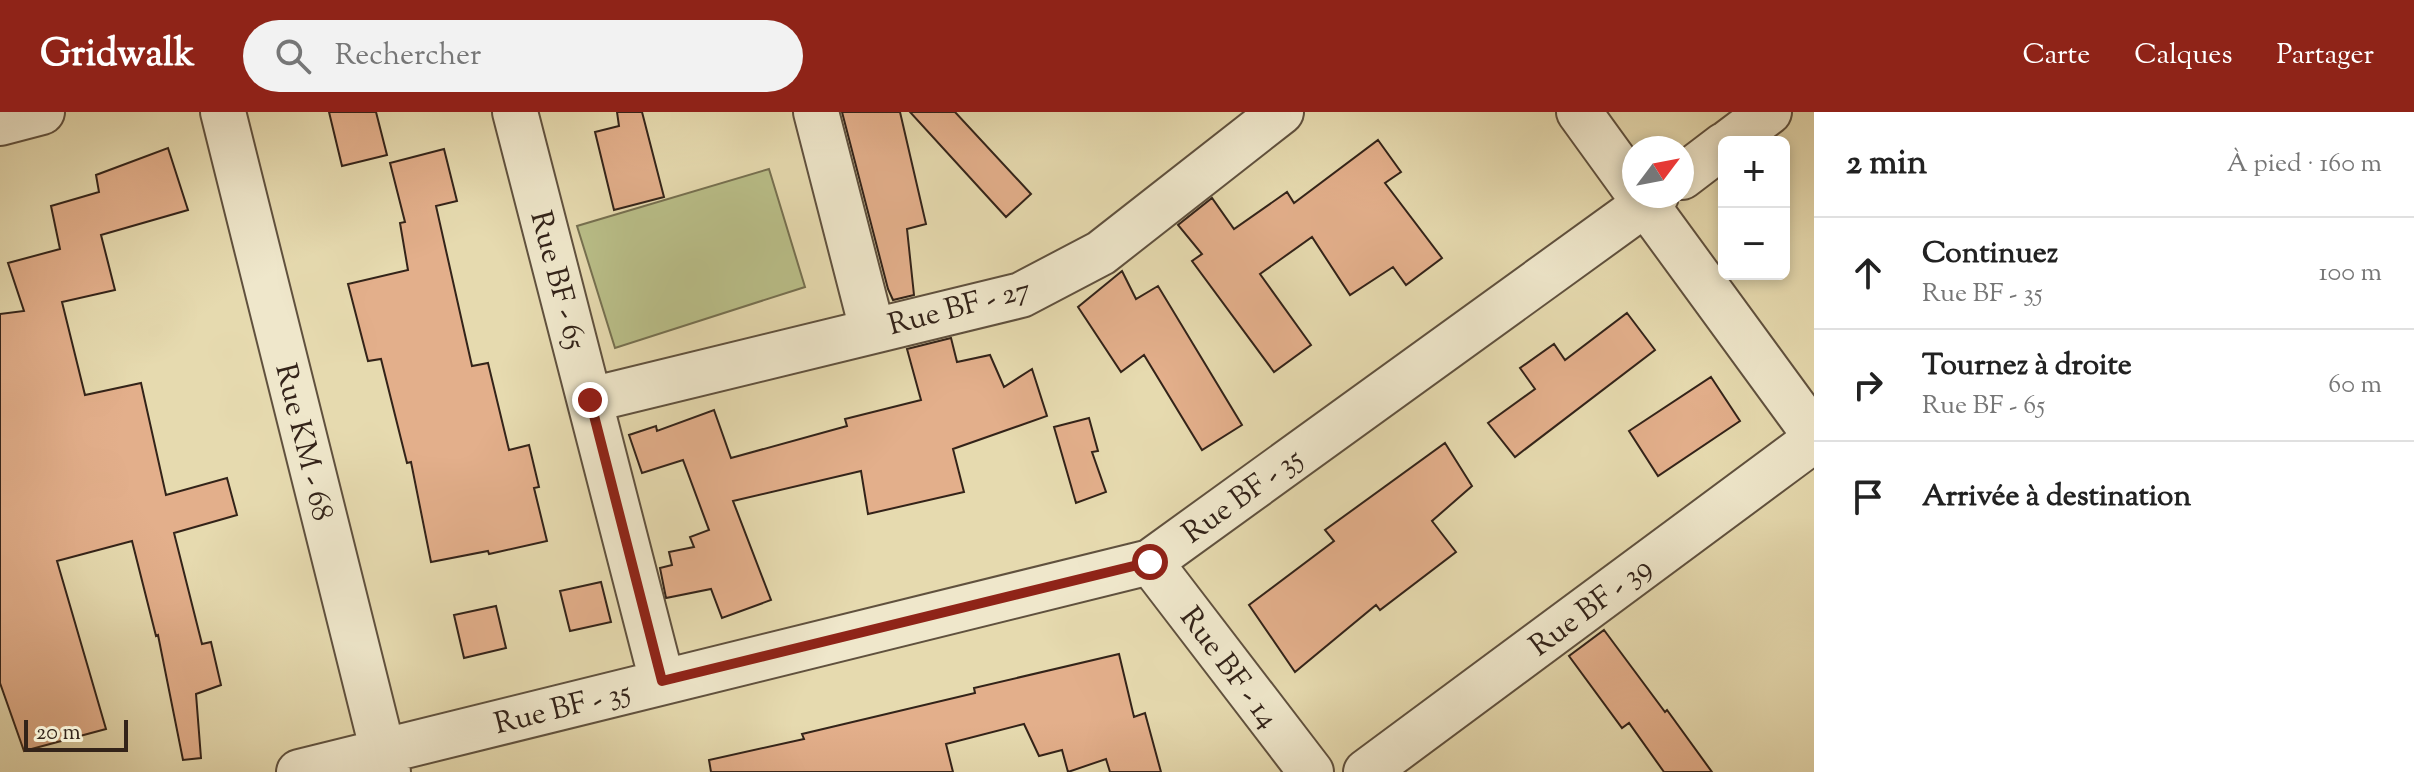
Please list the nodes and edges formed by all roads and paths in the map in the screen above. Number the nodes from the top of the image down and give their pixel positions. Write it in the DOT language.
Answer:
graph roads {
  1 [pos="42,112"];
  2 [pos="223,112"];
  3 [pos="515,112"];
  4 [pos="816,112"];
  5 [pos="1579,112"];
  6 [pos="1769,112"];
  7 [pos="1256,120"];
  8 [pos="0,123"];
  9 [pos="1737,136"];
  10 [pos="1718,150"];
  11 [pos="1622,168"];
  12 [pos="1694,168"];
  13 [pos="1628,208"];
  14 [pos="1652,208"];
  15 [pos="872,329"];
  16 [pos="590,400"];
  17 [pos="1814,437"];
  18 [pos="1150,562"];
  19 [pos="662,681"];
  20 [pos="385,762"];
  21 [pos="299,772"];
  22 [pos="1311,772"];
  23 [pos="1366,772"];
  1 -- 8 [label="street"];
  2 -- 20 [label="street, Rue KM - 68"];
  3 -- 16 [label="street, Rue BF - 65"];
  4 -- 15 [label="street"];
  5 -- 11 [label="street"];
  6 -- 9 [label="street"];
  7 -- 15 [label="street, Rue BF - 27"];
  10 -- 12 [label="street"];
  13 -- 18 [label="street, Rue BF - 35"];
  14 -- 17 [label="street"];
  15 -- 16 [label="street, Rue BF - 27"];
  16 -- 19 [label="street, Rue BF - 65"];
  17 -- 23 [label="street, Rue BF - 39"];
  18 -- 19 [label="street, Rue BF - 35"];
  18 -- 22 [label="street, Rue BF - 14"];
  19 -- 20 [label="street, Rue BF - 35"];
  20 -- 21 [label="street, Rue BF - 35"];
}
